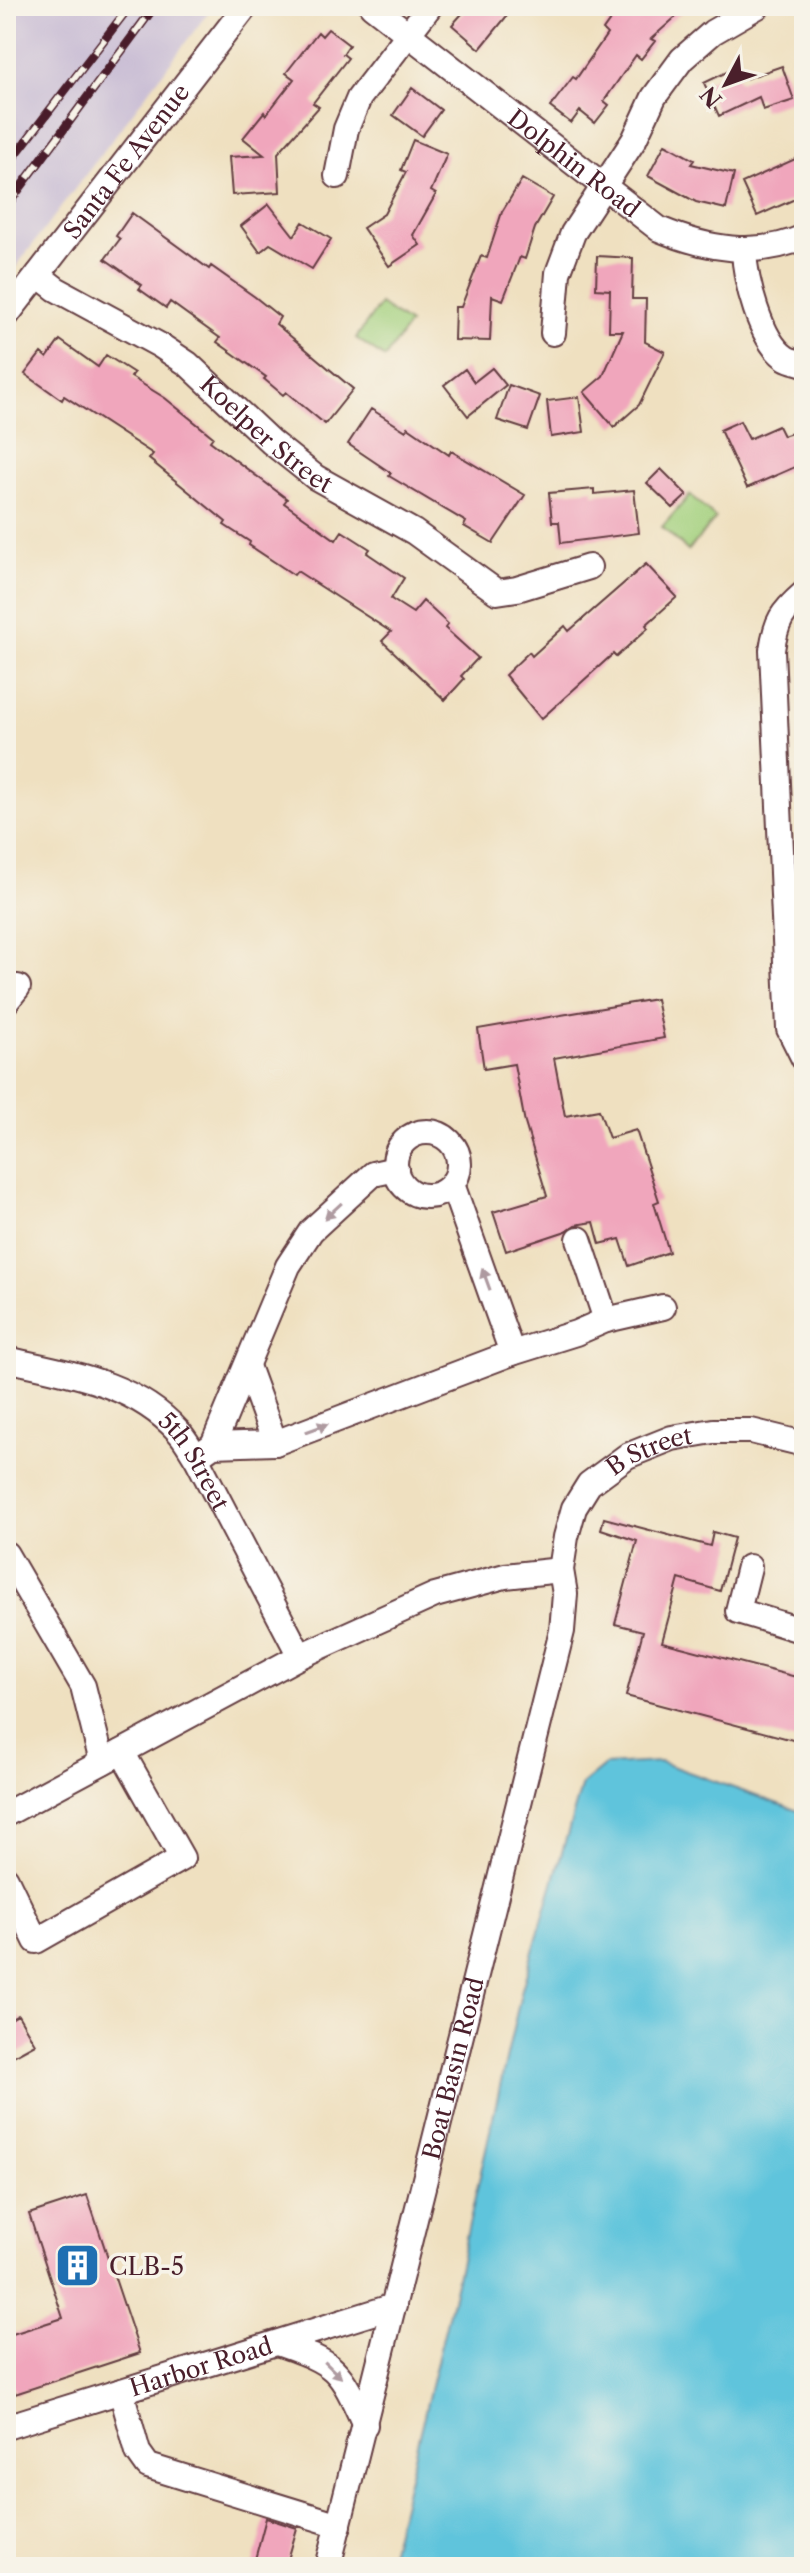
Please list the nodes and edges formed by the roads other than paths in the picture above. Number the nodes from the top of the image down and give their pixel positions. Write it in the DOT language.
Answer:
graph roads {
  1 [pos="246,6"];
  2 [pos="372,6"];
  3 [pos="430,6"];
  4 [pos="758,6"];
  5 [pos="408,34"];
  6 [pos="337,176"];
  7 [pos="603,187"];
  8 [pos="804,237"];
  9 [pos="744,250"];
  10 [pos="38,275"];
  11 [pos="6,316"];
  12 [pos="553,333"];
  13 [pos="804,364"];
  14 [pos="589,567"];
  15 [pos="804,593"];
  16 [pos="796,1005"];
  17 [pos="803,1058"];
  18 [pos="396,1169"];
  19 [pos="452,1184"];
  20 [pos="579,1239"];
  21 [pos="663,1307"];
  22 [pos="606,1320"];
  23 [pos="512,1353"];
  24 [pos="6,1359"];
  25 [pos="247,1366"];
  26 [pos="275,1443"];
  27 [pos="804,1444"];
  28 [pos="204,1451"];
  29 [pos="6,1554"];
  30 [pos="749,1567"];
  31 [pos="561,1570"];
  32 [pos="804,1631"];
  33 [pos="300,1656"];
  34 [pos="112,1757"];
  35 [pos="6,1814"];
  36 [pos="6,1879"];
  37 [pos="394,2306"];
  38 [pos="277,2343"];
  39 [pos="121,2391"];
  40 [pos="365,2425"];
  41 [pos="6,2427"];
  42 [pos="339,2525"];
  43 [pos="328,2567"];
  1 -- 10 [label="street, Santa Fe Avenue"];
  2 -- 5 [label="street, Dolphin Road"];
  3 -- 5 [label="street"];
  4 -- 7 [label="street"];
  5 -- 6 [label="street"];
  5 -- 7 [label="street, Dolphin Road"];
  7 -- 9 [label="street, Dolphin Road"];
  7 -- 12 [label="street"];
  8 -- 9 [label="street, Dolphin Road"];
  9 -- 13 [label="street"];
  10 -- 11 [label="street, Santa Fe Avenue"];
  10 -- 14 [label="street, Koelper Street"];
  15 -- 16 [label="street"];
  16 -- 17 [label="street"];
  18 -- 19 [label="street"];
  18 -- 19 [label="street"];
  18 -- 25 [label="street, one-way"];
  23 -- 19 [label="street, one-way"];
  20 -- 22 [label="street"];
  21 -- 22 [label="street"];
  22 -- 23 [label="street"];
  26 -- 23 [label="street, one-way"];
  24 -- 28 [label="street, 5th Street"];
  25 -- 26 [label="street"];
  25 -- 28 [label="street"];
  26 -- 28 [label="street"];
  27 -- 31 [label="street, B Street"];
  28 -- 33 [label="street, 5th Street"];
  29 -- 34 [label="street"];
  30 -- 32 [label="street"];
  31 -- 33 [label="street"];
  31 -- 37 [label="street, Boat Basin Road"];
  33 -- 34 [label="street"];
  34 -- 35 [label="street"];
  34 -- 36 [label="street"];
  37 -- 38 [label="street, Harbor Road"];
  37 -- 40 [label="street, Boat Basin Road"];
  38 -- 39 [label="street, Harbor Road"];
  38 -- 40 [label="street, one-way"];
  39 -- 41 [label="street, Harbor Road"];
  39 -- 42 [label="street"];
  40 -- 42 [label="street, Boat Basin Road"];
  42 -- 43 [label="street, Boat Basin Road"];
}
